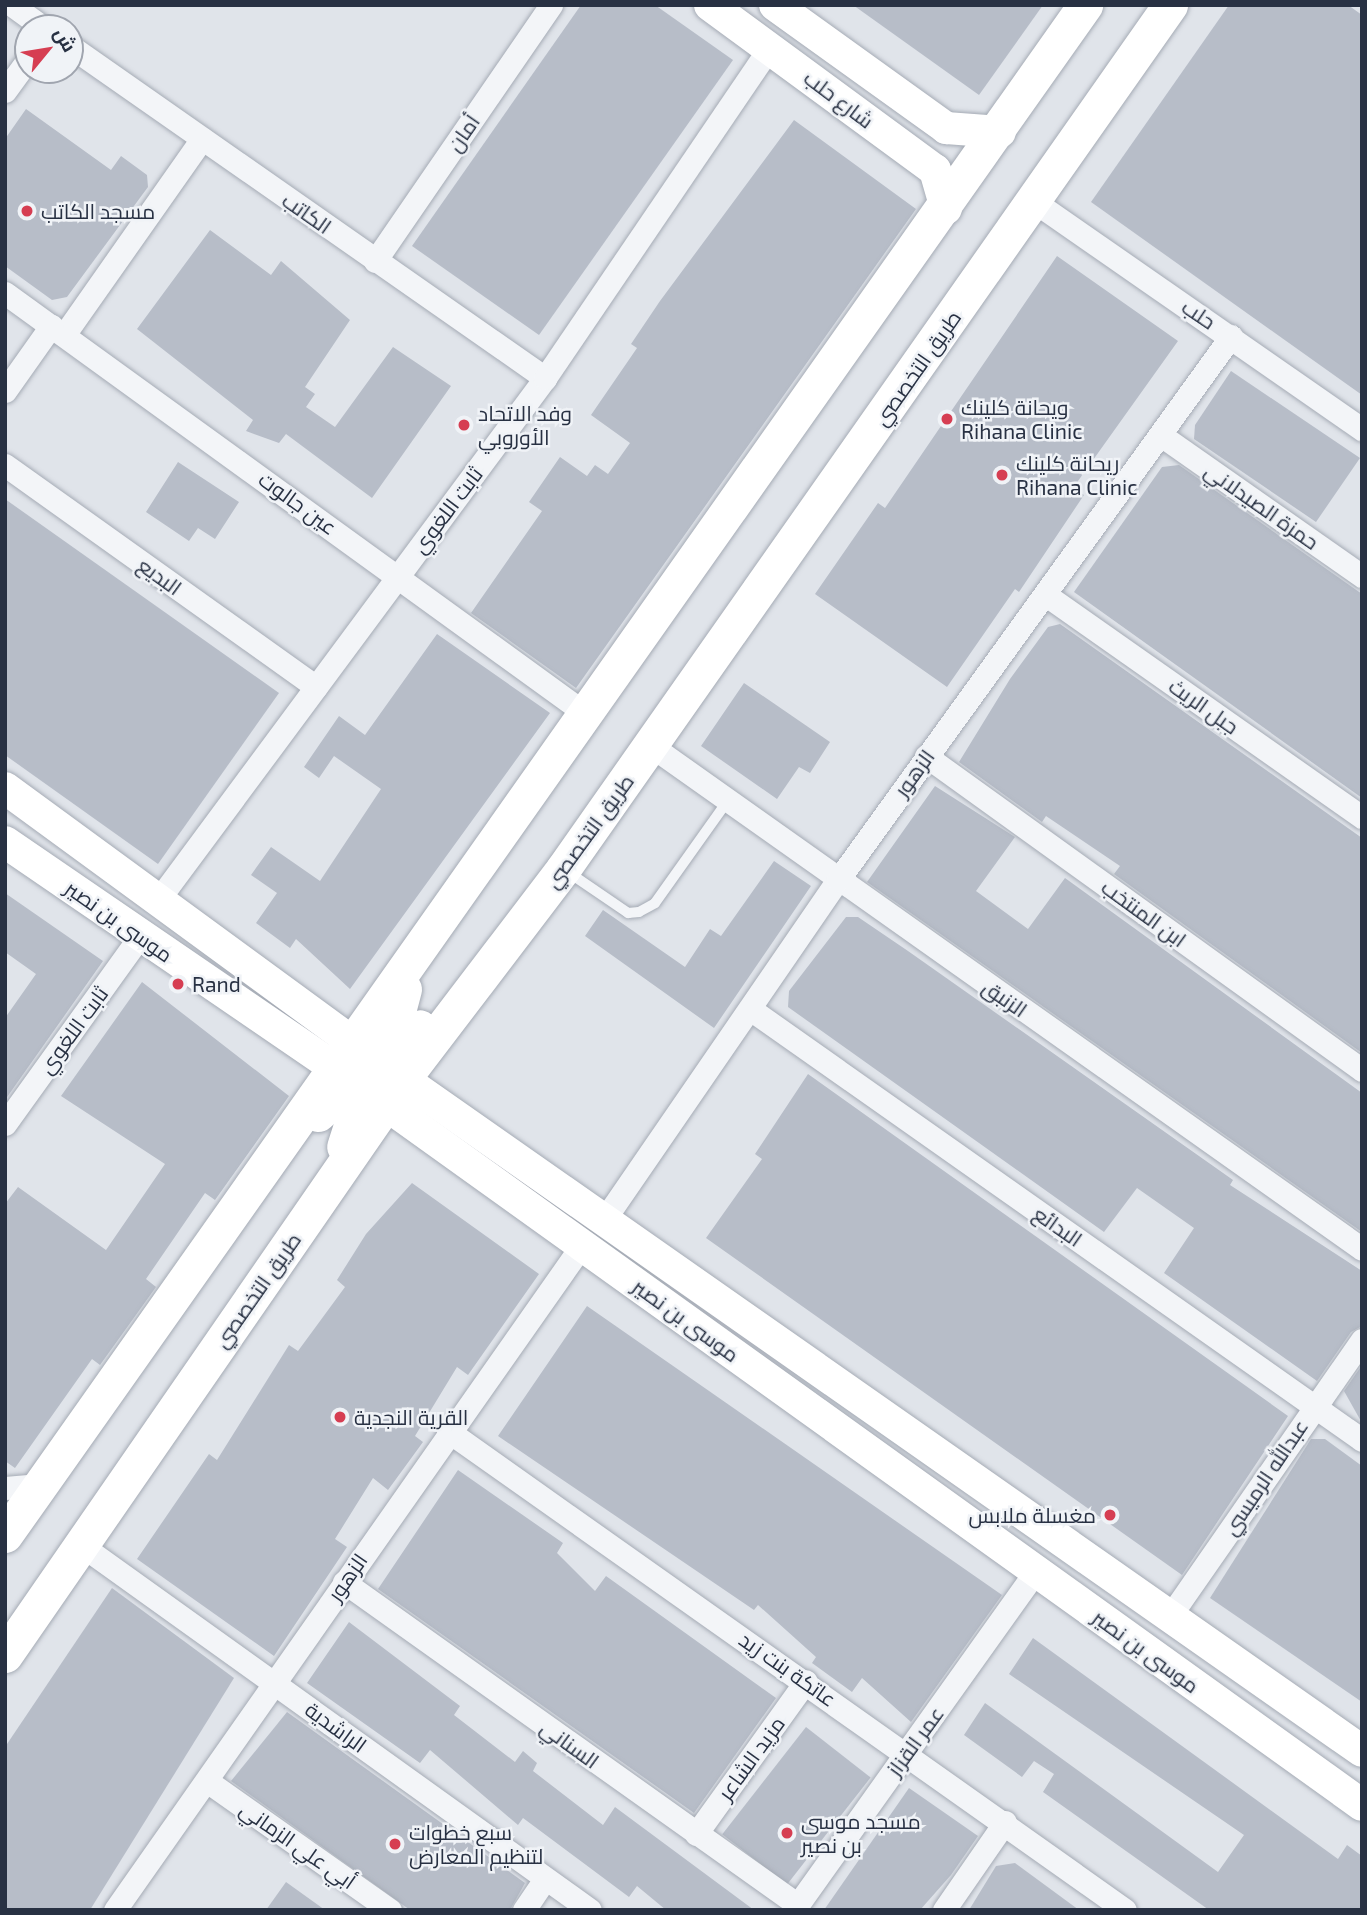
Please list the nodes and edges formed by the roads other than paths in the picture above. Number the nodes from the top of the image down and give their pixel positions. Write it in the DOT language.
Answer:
graph roads {
  1 [pos="551,5"];
  2 [pos="710,5"];
  3 [pos="775,5"];
  4 [pos="1085,5"];
  5 [pos="1170,5"];
  6 [pos="770,47"];
  7 [pos="84,56"];
  8 [pos="890,88"];
  9 [pos="868,120"];
  10 [pos="1000,132"];
  11 [pos="202,139"];
  12 [pos="1035,202"];
  13 [pos="946,208"];
  14 [pos="375,261"];
  15 [pos="5,293"];
  16 [pos="58,330"];
  17 [pos="1231,336"];
  18 [pos="545,378"];
  19 [pos="5,391"];
  20 [pos="1362,429"];
  21 [pos="1162,436"];
  22 [pos="5,465"];
  23 [pos="397,575"];
  24 [pos="1362,576"];
  25 [pos="1046,595"];
  26 [pos="316,687"];
  27 [pos="589,716"];
  28 [pos="650,745"];
  29 [pos="926,756"];
  30 [pos="5,788"];
  31 [pos="726,803"];
  32 [pos="1362,817"];
  33 [pos="5,842"];
  34 [pos="563,869"];
  35 [pos="838,880"];
  36 [pos="161,896"];
  37 [pos="140,936"];
  38 [pos="407,972"];
  39 [pos="463,1000"];
  40 [pos="753,1011"];
  41 [pos="313,1015"];
  42 [pos="301,1045"];
  43 [pos="347,1058"];
  44 [pos="1362,1070"];
  45 [pos="394,1092"];
  46 [pos="443,1106"];
  47 [pos="5,1124"];
  48 [pos="423,1131"];
  49 [pos="288,1142"];
  50 [pos="338,1174"];
  51 [pos="606,1217"];
  52 [pos="582,1245"];
  53 [pos="1362,1249"];
  54 [pos="1362,1340"];
  55 [pos="1313,1406"];
  56 [pos="449,1432"];
  57 [pos="1362,1440"];
  58 [pos="40,1485"];
  59 [pos="5,1488"];
  60 [pos="5,1535"];
  61 [pos="81,1545"];
  62 [pos="1036,1572"];
  63 [pos="344,1582"];
  64 [pos="1170,1616"];
  65 [pos="5,1655"];
  66 [pos="273,1681"];
  67 [pos="806,1681"];
  68 [pos="1362,1751"];
  69 [pos="907,1753"];
  70 [pos="207,1781"];
  71 [pos="1362,1805"];
  72 [pos="1005,1822"];
  73 [pos="696,1834"];
  74 [pos="545,1879"];
  75 [pos="796,1907"];
  76 [pos="115,1910"];
  77 [pos="390,1910"];
  78 [pos="524,1910"];
  79 [pos="590,1910"];
  80 [pos="944,1910"];
  81 [pos="1125,1910"];
  1 -- 14 [label="street, أمان"];
  2 -- 6 [label="street, شارع حلب"];
  3 -- 8 [label="street, شارع حلب"];
  4 -- 10 [label="main road"];
  5 -- 12 [label="main road, طريق التخصصي"];
  6 -- 9 [label="street, شارع حلب"];
  6 -- 18 [label="street, ثابت اللغوي"];
  7 -- 11 [label="street, الكاتب"];
  8 -- 9 [label="street"];
  8 -- 10 [label="street, شارع حلب"];
  9 -- 13 [label="street, شارع حلب"];
  10 -- 13 [label="main road"];
  11 -- 14 [label="street, الكاتب"];
  11 -- 16 [label="street"];
  12 -- 17 [label="street, حلب"];
  12 -- 28 [label="main road, طريق التخصصي"];
  13 -- 27 [label="main road"];
  14 -- 18 [label="street, الكاتب"];
  15 -- 16 [label="street, عين جالوت"];
  16 -- 19 [label="street"];
  16 -- 23 [label="street, عين جالوت"];
  17 -- 20 [label="street, حلب"];
  17 -- 21 [label="street, الزهور"];
  18 -- 23 [label="street, ثابت اللغوي"];
  21 -- 24 [label="street, حمزة الصيدلاني"];
  21 -- 25 [label="street, الزهور"];
  22 -- 26 [label="street, البديع"];
  23 -- 26 [label="street, ثابت اللغوي"];
  23 -- 27 [label="street, عين جالوت"];
  25 -- 29 [label="street, الزهور"];
  25 -- 32 [label="street, جبل الريث"];
  26 -- 36 [label="street, ثابت اللغوي"];
  27 -- 38 [label="main road"];
  28 -- 31 [label="street, الزنبق"];
  28 -- 34 [label="main road, طريق التخصصي"];
  29 -- 35 [label="street, الزهور"];
  29 -- 44 [label="street, ابن المنتخب"];
  30 -- 36 [label="street"];
  31 -- 34 [label="lane"];
  31 -- 35 [label="street, الزنبق"];
  33 -- 37 [label="street, موسى بن نصير"];
  34 -- 39 [label="main road, طريق التخصصي"];
  35 -- 40 [label="street, الزهور"];
  35 -- 53 [label="street, الزنبق"];
  36 -- 41 [label="street"];
  37 -- 42 [label="street, موسى بن نصير"];
  37 -- 47 [label="street, ثابت اللغوي"];
  38 -- 39 [label="main road"];
  38 -- 43 [label="main road"];
  39 -- 45 [label="main road, طريق التخصصي"];
  40 -- 51 [label="street, الزهور"];
  40 -- 55 [label="street, البدائع"];
  41 -- 42 [label="street"];
  41 -- 43 [label="street"];
  42 -- 43 [label="street, موسى بن نصير"];
  43 -- 45 [label="street"];
  43 -- 49 [label="main road"];
  45 -- 46 [label="street"];
  45 -- 48 [label="street, موسى بن نصير"];
  45 -- 50 [label="main road, طريق التخصصي"];
  46 -- 48 [label="street"];
  46 -- 51 [label="street"];
  48 -- 52 [label="street, موسى بن نصير"];
  49 -- 50 [label="main road"];
  49 -- 58 [label="main road"];
  50 -- 61 [label="main road, طريق التخصصي"];
  51 -- 64 [label="street"];
  52 -- 56 [label="street, الزهور"];
  52 -- 62 [label="street, موسى بن نصير"];
  54 -- 55 [label="street, عبدالله الرميسي"];
  55 -- 57 [label="street, البدائع"];
  55 -- 64 [label="street, عبدالله الرميسي"];
  56 -- 63 [label="street, الزهور"];
  56 -- 67 [label="street, عاتكة بنت زيد"];
  58 -- 59 [label="street"];
  58 -- 60 [label="main road"];
  61 -- 65 [label="main road, طريق التخصصي"];
  61 -- 66 [label="street, الراشدية"];
  62 -- 69 [label="street, عمر القزاز"];
  62 -- 71 [label="street, موسى بن نصير"];
  63 -- 66 [label="street, الزهور"];
  63 -- 73 [label="street, السناني"];
  64 -- 68 [label="street"];
  66 -- 70 [label="street, الزهور"];
  66 -- 74 [label="street, الراشدية"];
  67 -- 69 [label="street, عاتكة بنت زيد"];
  67 -- 73 [label="street, مزيد الشاعر"];
  69 -- 72 [label="street, عاتكة بنت زيد"];
  69 -- 75 [label="street, عمر القزاز"];
  70 -- 76 [label="street, الزهور"];
  70 -- 77 [label="street, أبي علي الزماني"];
  72 -- 80 [label="street"];
  72 -- 81 [label="street, عاتكة بنت زيد"];
  73 -- 75 [label="street, السناني"];
  74 -- 78 [label="street"];
  74 -- 79 [label="street, الراشدية"];
}
